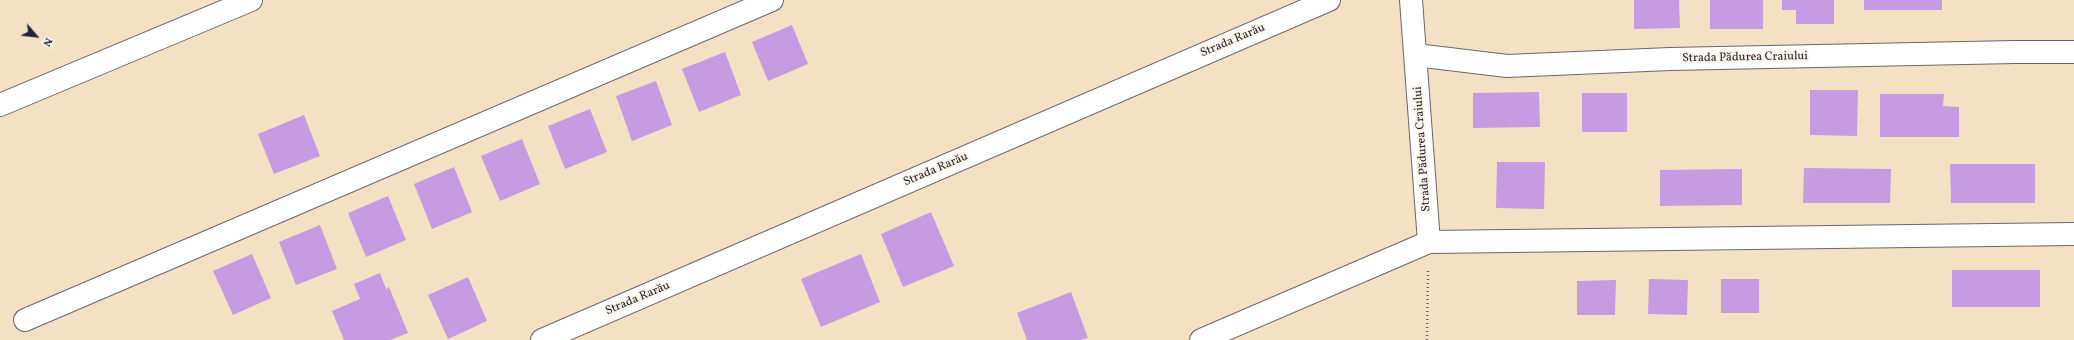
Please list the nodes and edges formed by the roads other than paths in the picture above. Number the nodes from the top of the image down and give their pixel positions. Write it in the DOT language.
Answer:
graph roads {
  1 [pos="252,0"];
  2 [pos="772,0"];
  3 [pos="1329,0"];
  4 [pos="1411,0"];
  5 [pos="2074,52"];
  6 [pos="1416,56"];
  7 [pos="0,105"];
  8 [pos="2074,234"];
  9 [pos="1429,242"];
  10 [pos="25,320"];
  11 [pos="542,340"];
  12 [pos="1201,340"];
  1 -- 7 [label="street"];
  2 -- 10 [label="street"];
  3 -- 11 [label="street, Strada Rarău"];
  4 -- 6 [label="street, Strada Pădurea Craiului"];
  5 -- 6 [label="street, Strada Pădurea Craiului"];
  6 -- 9 [label="street, Strada Pădurea Craiului"];
  8 -- 9 [label="street"];
  9 -- 12 [label="street"];
}
